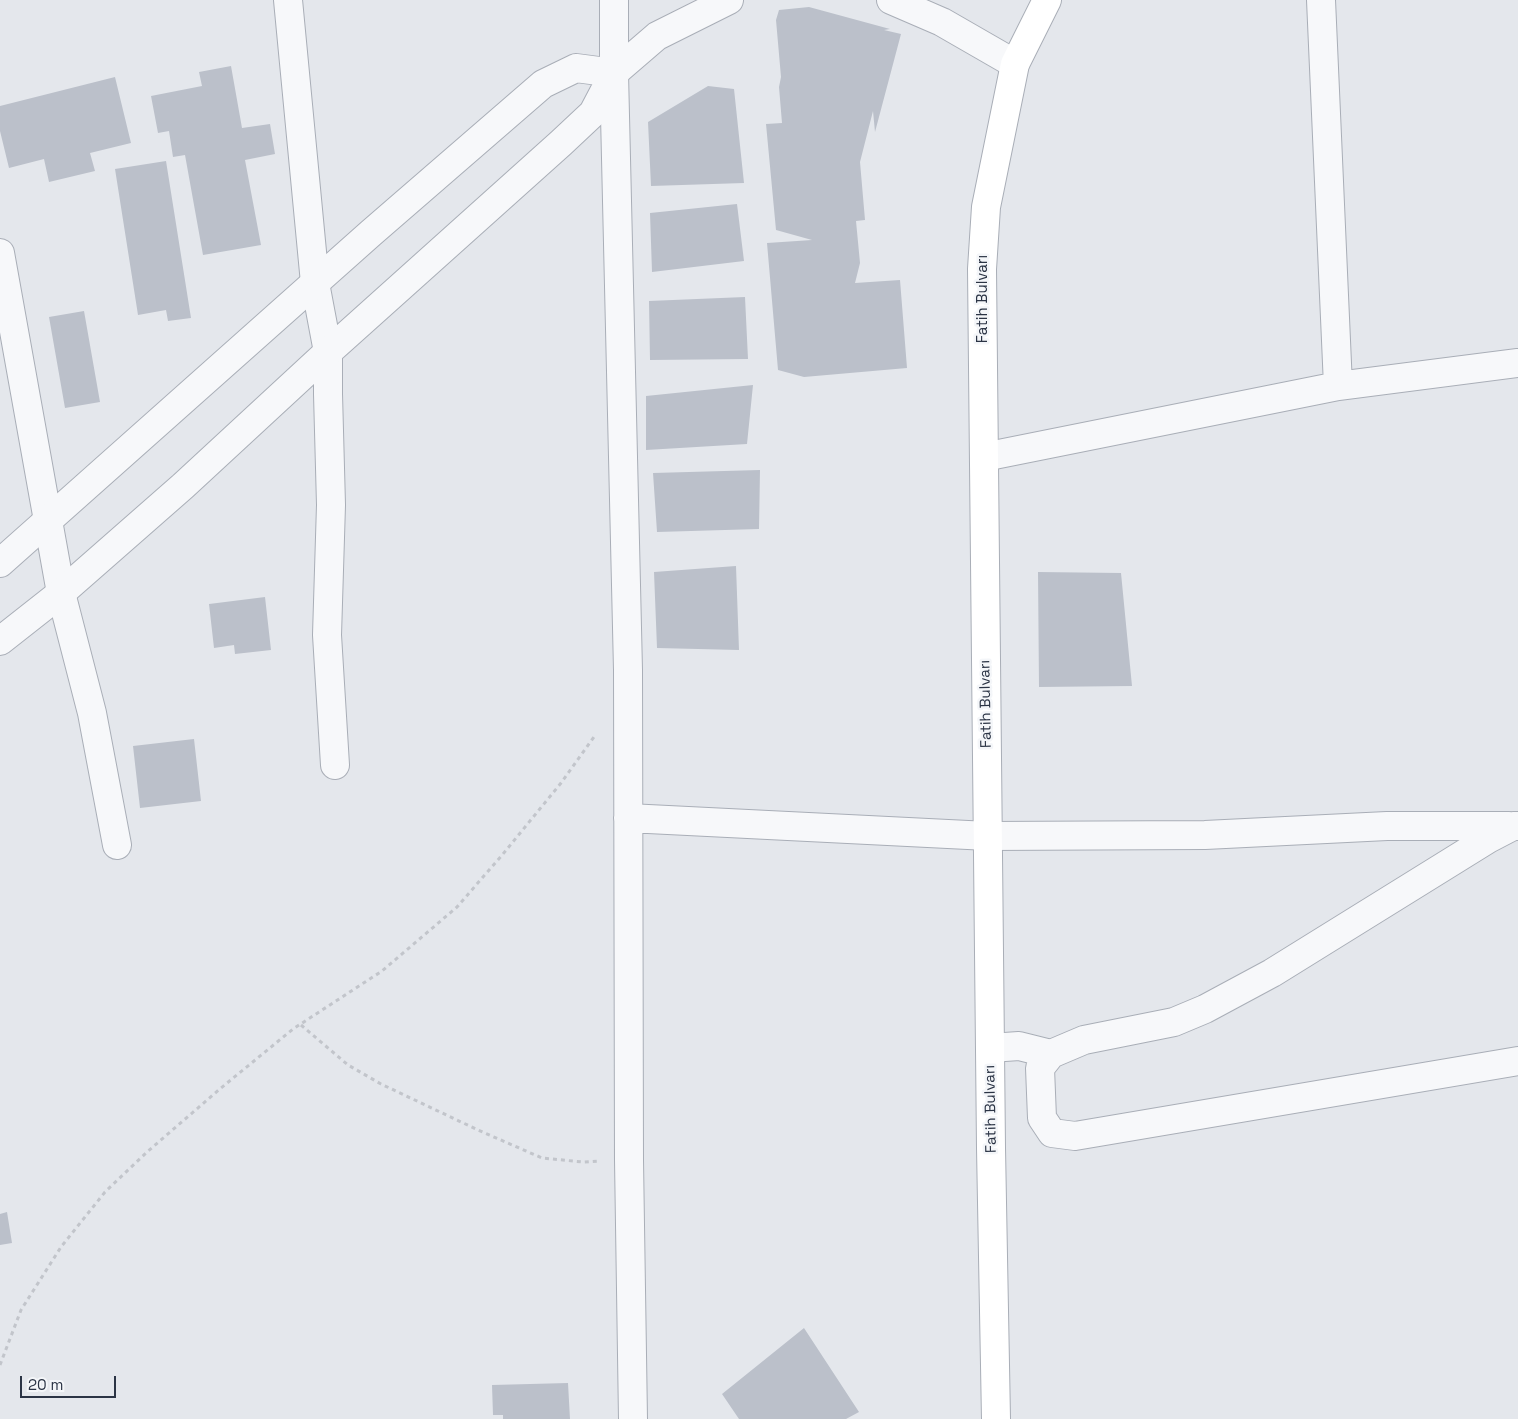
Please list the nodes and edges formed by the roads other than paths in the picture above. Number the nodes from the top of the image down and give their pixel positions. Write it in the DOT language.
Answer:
graph roads {
  1 [pos="288,0"];
  2 [pos="614,0"];
  3 [pos="729,0"];
  4 [pos="890,0"];
  5 [pos="1047,0"];
  6 [pos="1321,0"];
  7 [pos="1015,64"];
  8 [pos="614,73"];
  9 [pos="0,253"];
  10 [pos="315,283"];
  11 [pos="328,352"];
  12 [pos="1518,363"];
  13 [pos="1338,386"];
  14 [pos="984,457"];
  15 [pos="49,519"];
  16 [pos="0,563"];
  17 [pos="61,593"];
  18 [pos="0,641"];
  19 [pos="335,765"];
  20 [pos="628,818"];
  21 [pos="1516,826"];
  22 [pos="988,836"];
  23 [pos="117,845"];
  24 [pos="990,1048"];
  25 [pos="1051,1054"];
  26 [pos="1518,1061"];
  27 [pos="633,1419"];
  28 [pos="996,1419"];
  1 -- 10 [label="street"];
  2 -- 8 [label="street"];
  3 -- 8 [label="street"];
  4 -- 7 [label="street"];
  5 -- 7 [label="main road, Fatih Bulvarı"];
  6 -- 13 [label="street"];
  7 -- 14 [label="main road, Fatih Bulvarı"];
  8 -- 10 [label="street"];
  8 -- 11 [label="street"];
  8 -- 20 [label="street"];
  9 -- 15 [label="street"];
  10 -- 11 [label="street"];
  10 -- 15 [label="street"];
  11 -- 17 [label="street"];
  11 -- 19 [label="street"];
  12 -- 13 [label="street"];
  13 -- 14 [label="street"];
  14 -- 22 [label="main road, Fatih Bulvarı"];
  15 -- 16 [label="street"];
  15 -- 17 [label="street"];
  17 -- 18 [label="street"];
  17 -- 23 [label="street"];
  20 -- 22 [label="street"];
  20 -- 27 [label="street"];
  21 -- 22 [label="street"];
  21 -- 25 [label="street"];
  22 -- 24 [label="main road, Fatih Bulvarı"];
  24 -- 25 [label="street"];
  24 -- 28 [label="main road, Fatih Bulvarı"];
  25 -- 26 [label="street"];
}
